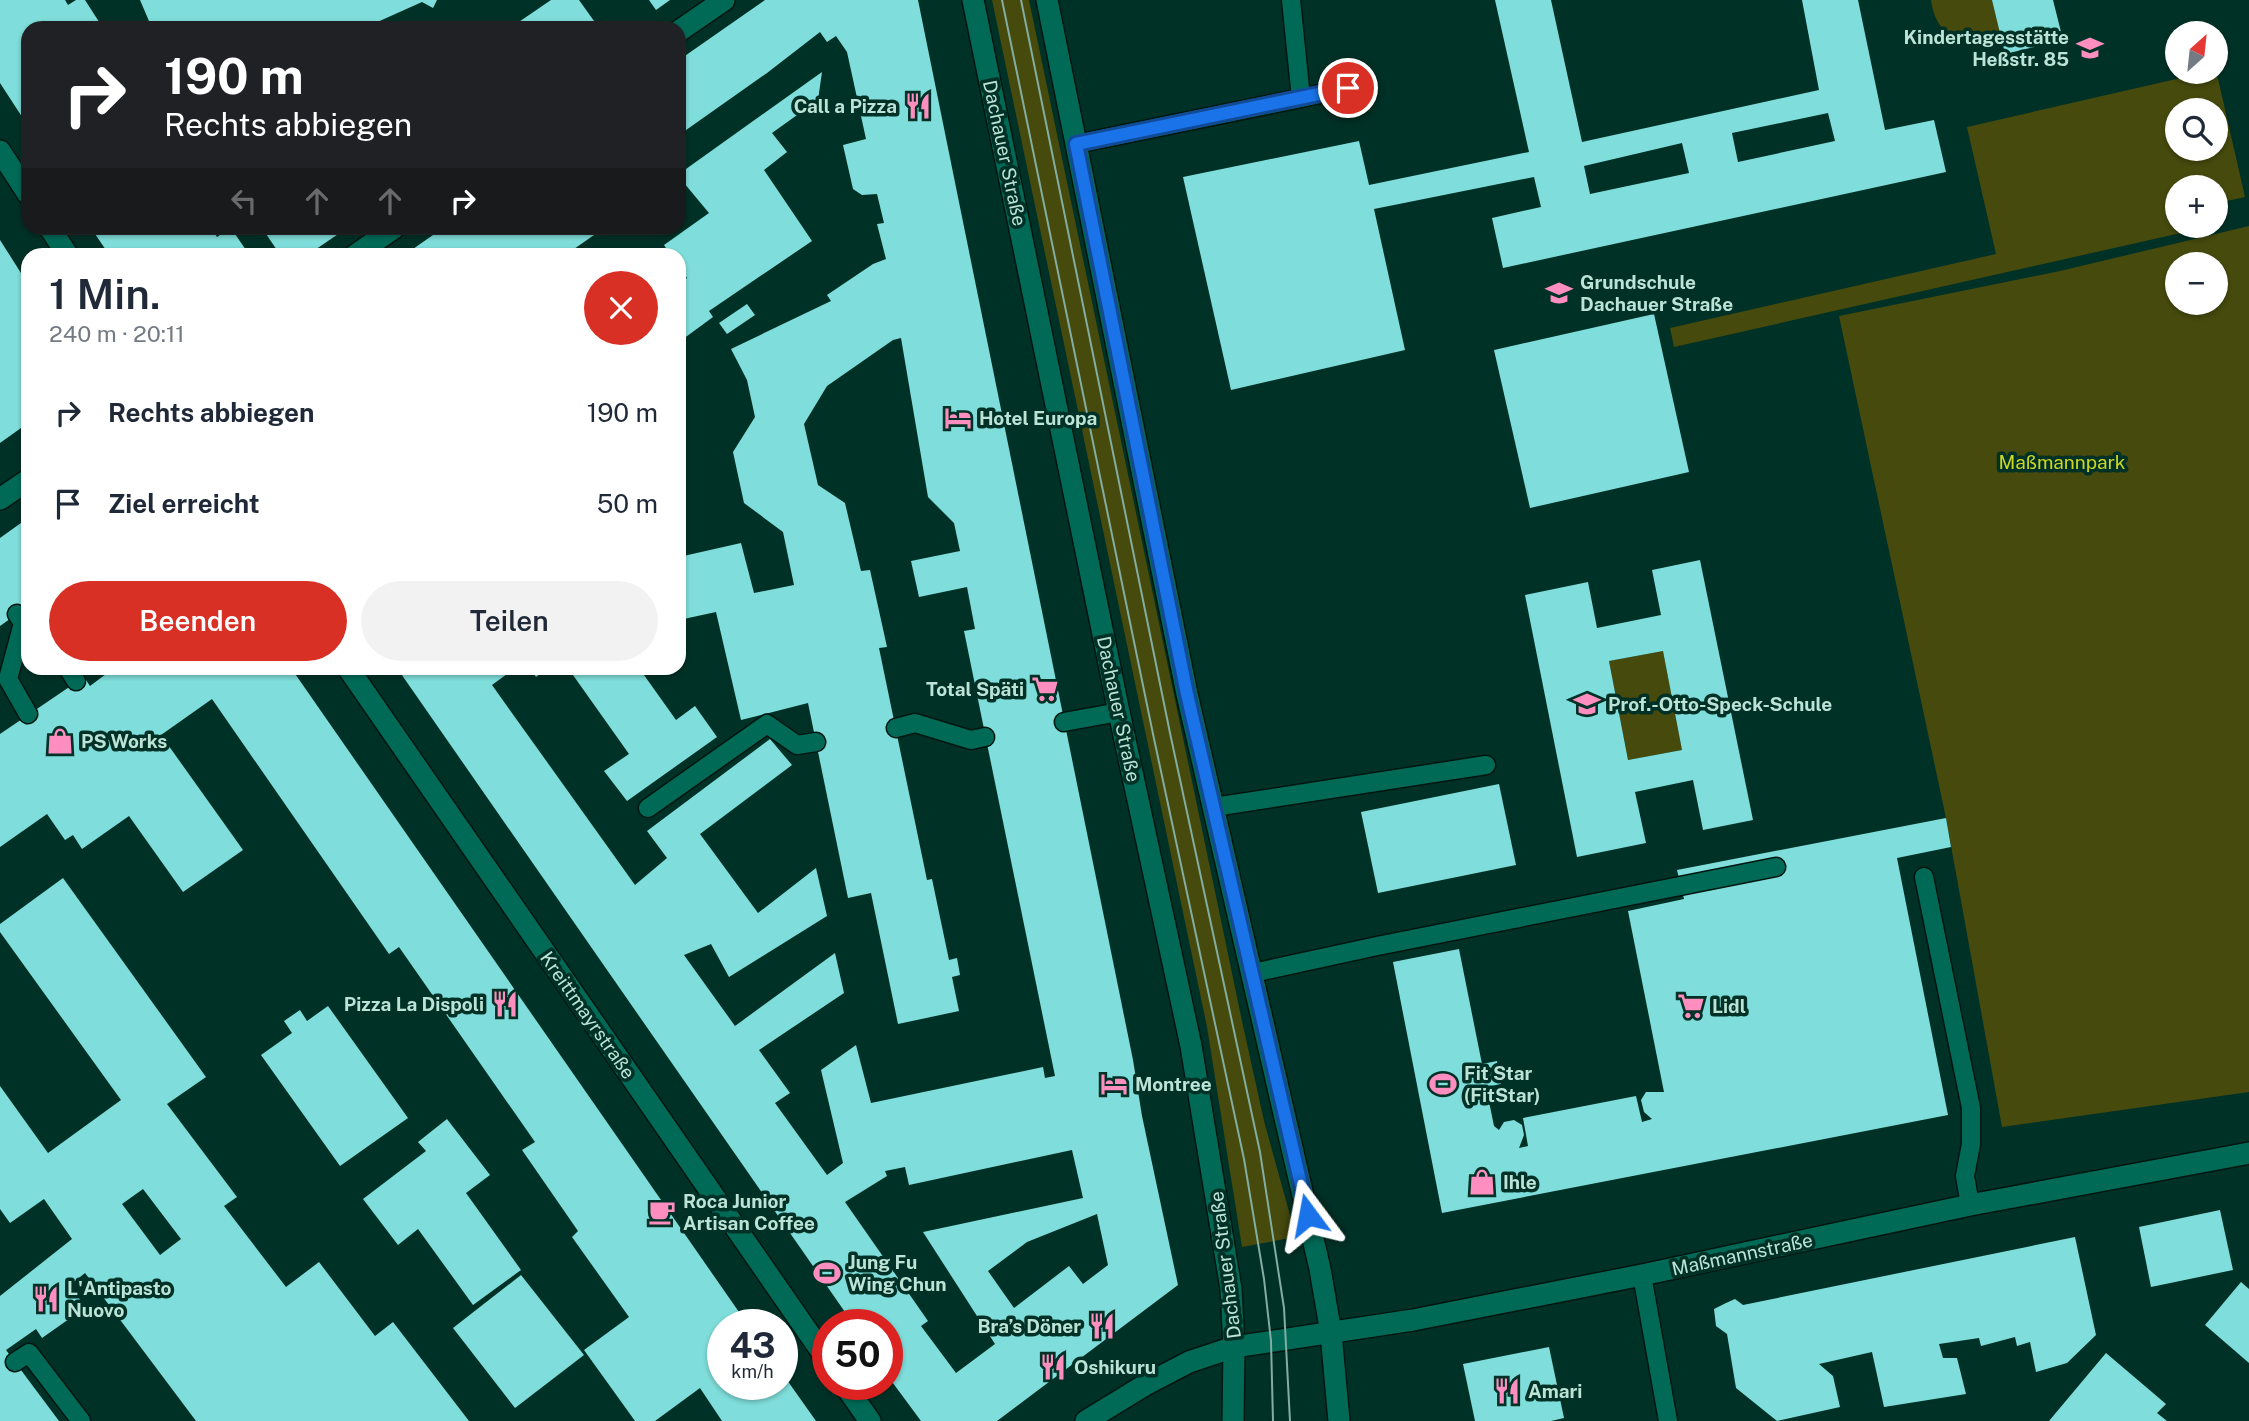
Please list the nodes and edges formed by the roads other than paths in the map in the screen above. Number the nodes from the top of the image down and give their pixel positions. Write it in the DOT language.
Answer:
graph roads {
  1 [pos="724,0"];
  2 [pos="973,0"];
  3 [pos="1047,0"];
  4 [pos="1291,0"];
  5 [pos="686,26"];
  6 [pos="1348,88"];
  7 [pos="1301,98"];
  8 [pos="1076,144"];
  9 [pos="0,151"];
  10 [pos="21,183"];
  11 [pos="384,235"];
  12 [pos="365,248"];
  13 [pos="21,485"];
  14 [pos="0,499"];
  15 [pos="21,628"];
  16 [pos="353,675"];
  17 [pos="1119,712"];
  18 [pos="28,714"];
  19 [pos="1064,722"];
  20 [pos="896,728"];
  21 [pos="985,737"];
  22 [pos="816,742"];
  23 [pos="1486,765"];
  24 [pos="1214,807"];
  25 [pos="648,808"];
  26 [pos="1776,867"];
  27 [pos="1924,877"];
  28 [pos="1253,973"];
  29 [pos="2249,1153"];
  30 [pos="1970,1205"];
  31 [pos="1642,1275"];
  32 [pos="1331,1333"];
  33 [pos="812,1338"];
  34 [pos="1234,1347"];
  35 [pos="15,1362"];
  36 [pos="855,1400"];
  37 [pos="81,1421"];
  38 [pos="870,1421"];
  39 [pos="1086,1421"];
  40 [pos="1233,1421"];
  41 [pos="1339,1421"];
  42 [pos="1668,1421"];
  1 -- 5 [label="main road"];
  2 -- 17 [label="main road, Dachauer Straße"];
  3 -- 8 [label="main road"];
  4 -- 7 [label="lane"];
  6 -- 7 [label="lane"];
  7 -- 8 [label="lane"];
  8 -- 24 [label="main road"];
  9 -- 10 [label="main road"];
  11 -- 12 [label="main road"];
  13 -- 14 [label="main road"];
  15 -- 18 [label="lane"];
  16 -- 33 [label="main road, Kreittmayrstraße"];
  17 -- 19 [label="lane"];
  17 -- 34 [label="main road, Dachauer Straße"];
  20 -- 21 [label="lane"];
  22 -- 25 [label="lane"];
  23 -- 24 [label="lane"];
  24 -- 28 [label="main road"];
  26 -- 28 [label="lane"];
  27 -- 30 [label="lane"];
  28 -- 32 [label="main road"];
  29 -- 30 [label="main road, Maßmannstraße"];
  30 -- 31 [label="main road, Maßmannstraße"];
  31 -- 32 [label="main road, Maßmannstraße"];
  31 -- 42 [label="lane"];
  32 -- 34 [label="main road, Maßmannstraße"];
  32 -- 41 [label="main road"];
  34 -- 39 [label="main road, Maßmannstraße"];
  34 -- 40 [label="main road, Dachauer Straße"];
  35 -- 37 [label="lane"];
  36 -- 38 [label="main road"];
}
